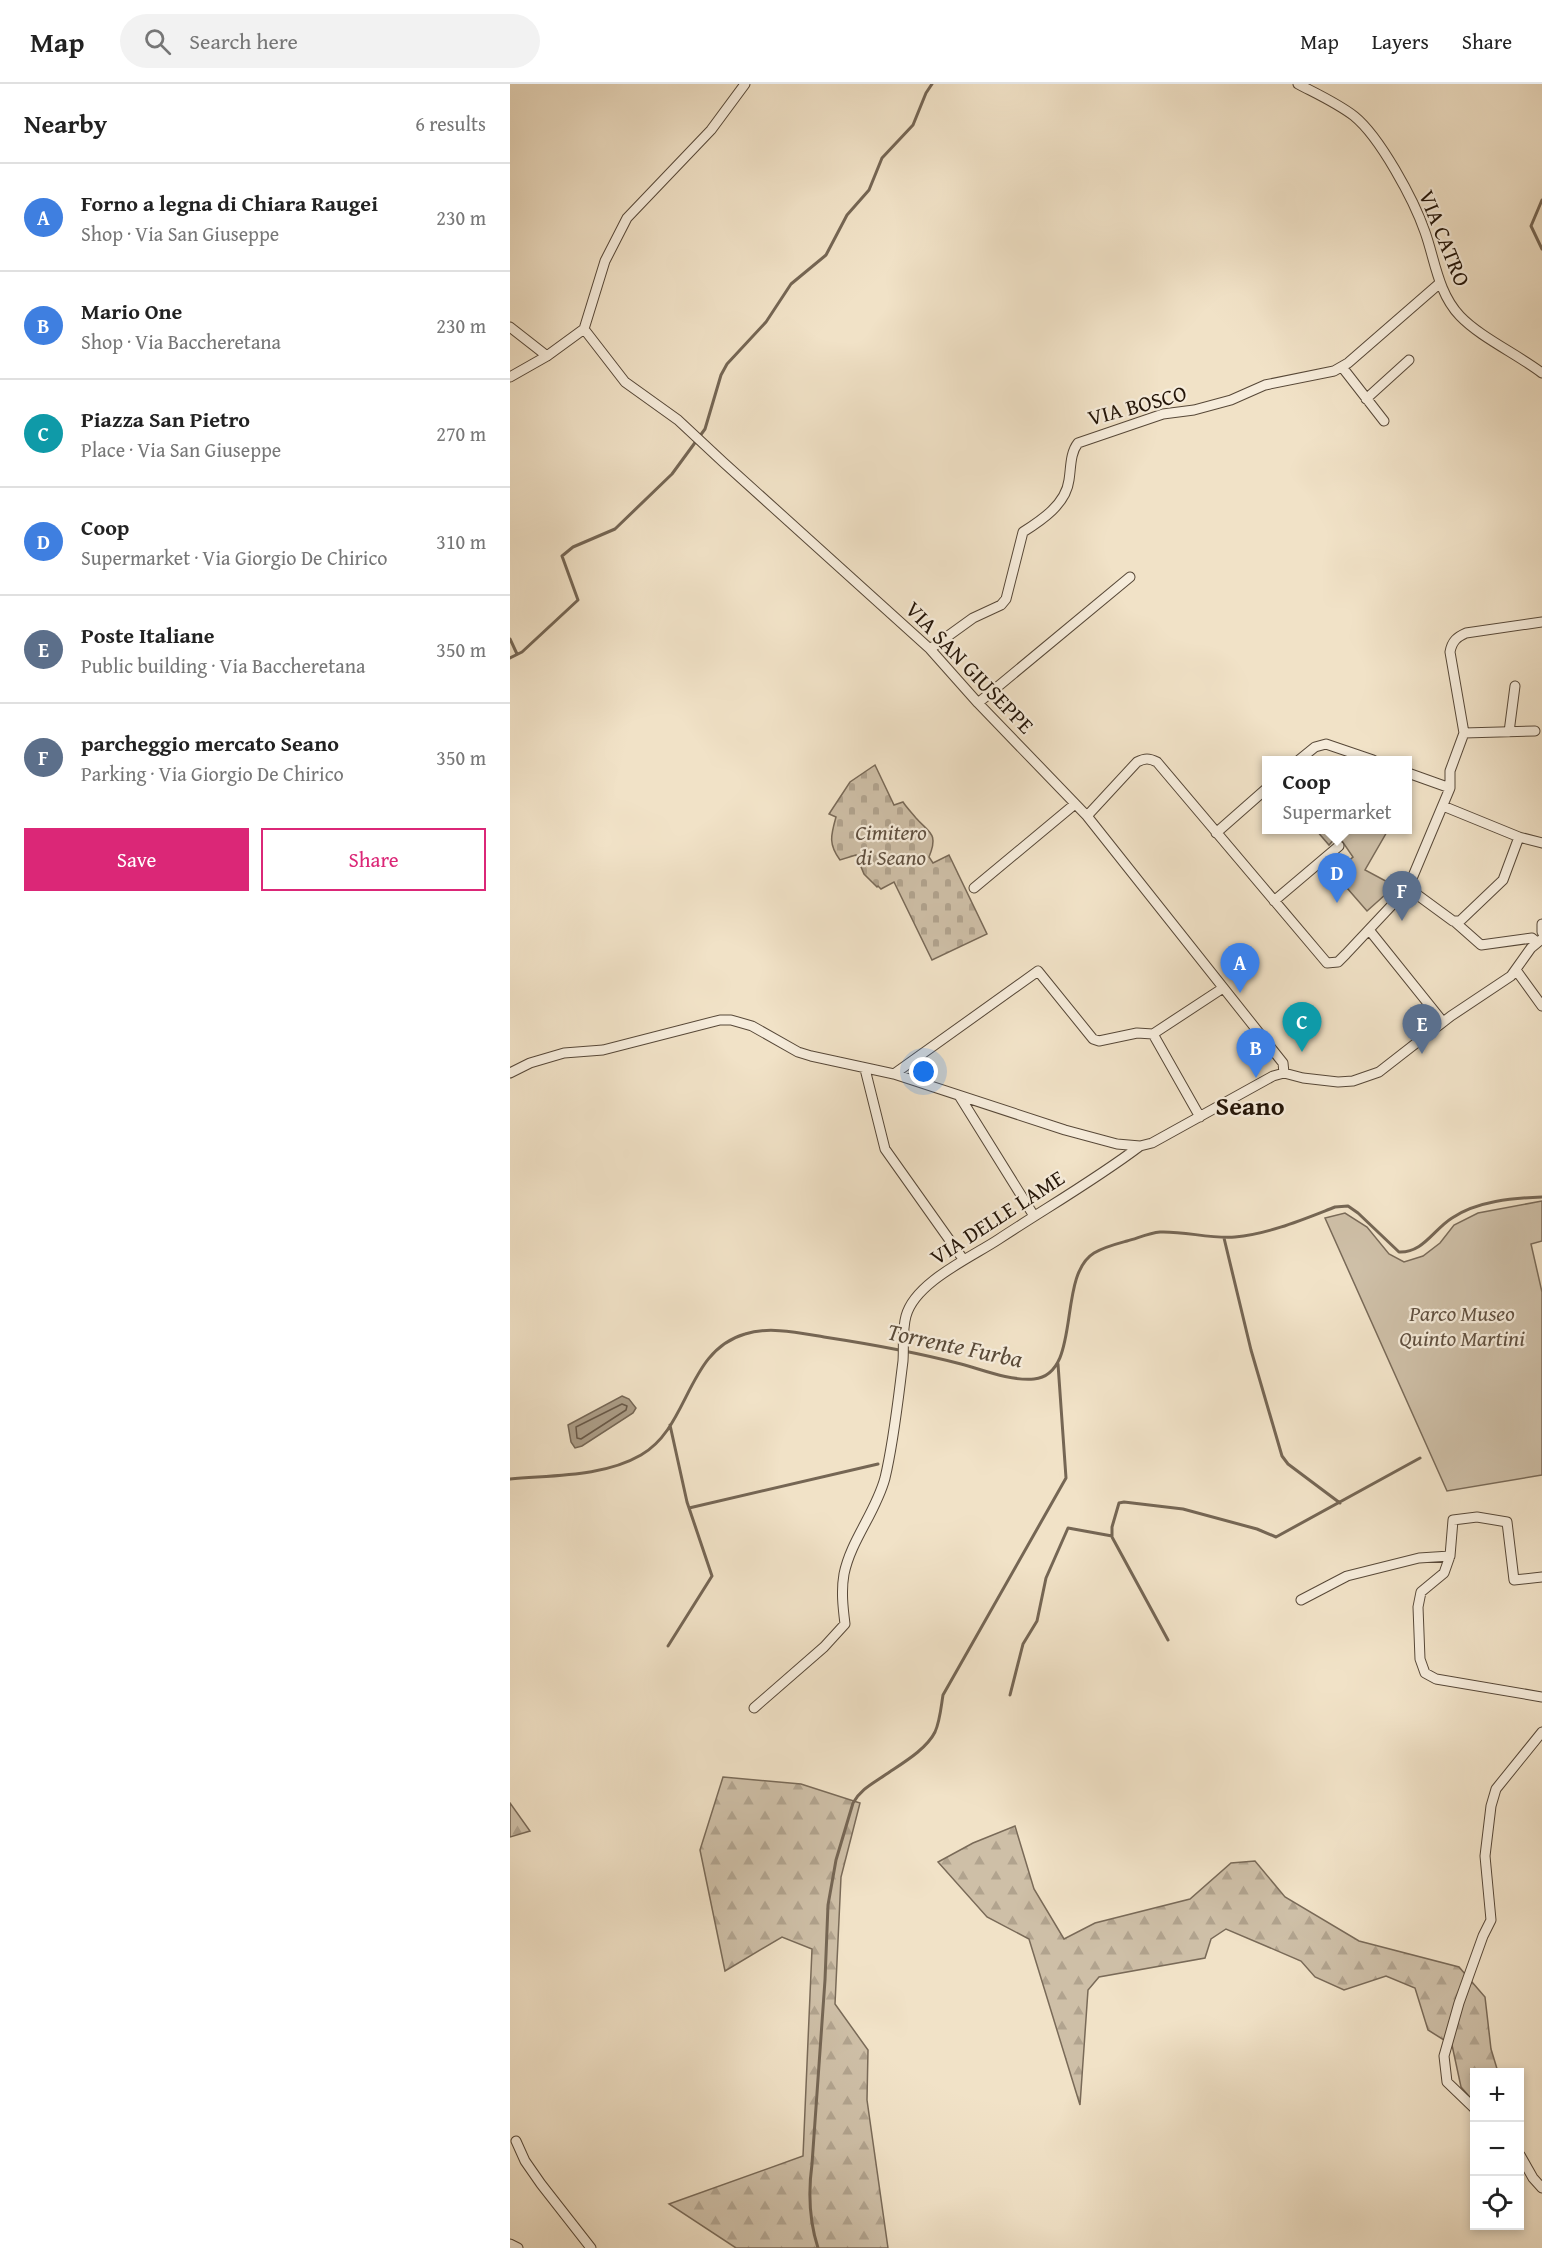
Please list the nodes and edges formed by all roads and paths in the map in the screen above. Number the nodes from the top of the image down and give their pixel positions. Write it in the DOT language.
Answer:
graph roads {
  1 [pos="745,84"];
  2 [pos="1298,84"];
  3 [pos="1440,283"];
  4 [pos="510,327"];
  5 [pos="584,329"];
  6 [pos="547,356"];
  7 [pos="1409,360"];
  8 [pos="1342,367"];
  9 [pos="1542,373"];
  10 [pos="510,376"];
  11 [pos="1366,399"];
  12 [pos="1384,421"];
  13 [pos="1130,577"];
  14 [pos="1542,622"];
  15 [pos="930,649"];
  16 [pos="1515,686"];
  17 [pos="978,703"];
  18 [pos="1535,731"];
  19 [pos="1464,732"];
  20 [pos="1509,732"];
  21 [pos="1304,756"];
  22 [pos="1361,756"];
  23 [pos="1412,775"];
  24 [pos="1450,788"];
  25 [pos="1262,793"];
  26 [pos="1075,804"];
  27 [pos="1443,806"];
  28 [pos="1087,816"];
  29 [pos="1216,833"];
  30 [pos="1519,837"];
  31 [pos="1542,843"];
  32 [pos="1339,846"];
  33 [pos="974,888"];
  34 [pos="1408,888"];
  35 [pos="1274,901"];
  36 [pos="1458,921"];
  37 [pos="1542,924"];
  38 [pos="1370,931"];
  39 [pos="1542,932"];
  40 [pos="1540,941"];
  41 [pos="1516,970"];
  42 [pos="1223,988"];
  43 [pos="1542,1006"];
  44 [pos="1443,1022"];
  45 [pos="1154,1034"];
  46 [pos="865,1069"];
  47 [pos="1284,1070"];
  48 [pos="510,1073"];
  49 [pos="894,1074"];
  50 [pos="960,1097"];
  51 [pos="1200,1117"];
  52 [pos="1140,1146"];
  53 [pos="1034,1216"];
  54 [pos="963,1259"];
  55 [pos="1450,1556"];
  56 [pos="1542,1577"];
  57 [pos="1301,1600"];
  58 [pos="1542,1697"];
  59 [pos="754,1708"];
  60 [pos="1542,1732"];
  61 [pos="1470,2104"];
  62 [pos="516,2141"];
  63 [pos="1524,2162"];
  64 [pos="1542,2188"];
  65 [pos="510,2244"];
  66 [pos="518,2248"];
  67 [pos="591,2248"];
  1 -- 5 [label="street"];
  2 -- 3 [label="street, VIA CATRO"];
  3 -- 8 [label="street, VIA BOSCO"];
  3 -- 9 [label="street, VIA CATRO"];
  4 -- 6 [label="street"];
  5 -- 6 [label="street"];
  5 -- 15 [label="street, VIA SAN GIUSEPPE"];
  6 -- 10 [label="street"];
  7 -- 11 [label="street"];
  8 -- 11 [label="street"];
  8 -- 15 [label="street, VIA BOSCO"];
  11 -- 12 [label="street"];
  13 -- 17 [label="street"];
  14 -- 19 [label="street"];
  15 -- 17 [label="street, VIA SAN GIUSEPPE"];
  16 -- 20 [label="street"];
  17 -- 26 [label="street, VIA SAN GIUSEPPE"];
  18 -- 20 [label="street"];
  19 -- 20 [label="street"];
  19 -- 24 [label="street"];
  21 -- 22 [label="street"];
  23 -- 24 [label="street"];
  24 -- 27 [label="street"];
  25 -- 29 [label="street"];
  26 -- 28 [label="street, VIA SAN GIUSEPPE"];
  26 -- 33 [label="street"];
  27 -- 30 [label="street"];
  27 -- 34 [label="street"];
  28 -- 29 [label="street"];
  28 -- 42 [label="street, VIA SAN GIUSEPPE"];
  29 -- 35 [label="street"];
  30 -- 31 [label="street"];
  30 -- 36 [label="street"];
  32 -- 35 [label="street"];
  34 -- 36 [label="street"];
  34 -- 38 [label="street"];
  35 -- 38 [label="street"];
  36 -- 40 [label="street"];
  37 -- 39 [label="street"];
  38 -- 44 [label="street"];
  40 -- 41 [label="street"];
  41 -- 43 [label="street"];
  41 -- 44 [label="street"];
  42 -- 45 [label="street"];
  42 -- 47 [label="street, VIA SAN GIUSEPPE"];
  44 -- 47 [label="street"];
  45 -- 49 [label="street"];
  45 -- 51 [label="street"];
  46 -- 48 [label="street"];
  46 -- 49 [label="street"];
  46 -- 54 [label="street"];
  47 -- 51 [label="street, VIA DELLE LAME"];
  49 -- 50 [label="street"];
  50 -- 52 [label="street"];
  50 -- 53 [label="street"];
  51 -- 52 [label="street, VIA DELLE LAME"];
  52 -- 53 [label="street, VIA DELLE LAME"];
  53 -- 54 [label="street, VIA DELLE LAME"];
  54 -- 59 [label="street, VIA DELLE LAME"];
  55 -- 56 [label="street"];
  55 -- 57 [label="street"];
  55 -- 58 [label="street"];
  60 -- 61 [label="street"];
  62 -- 67 [label="street"];
  63 -- 64 [label="street"];
  65 -- 66 [label="street"];
}
